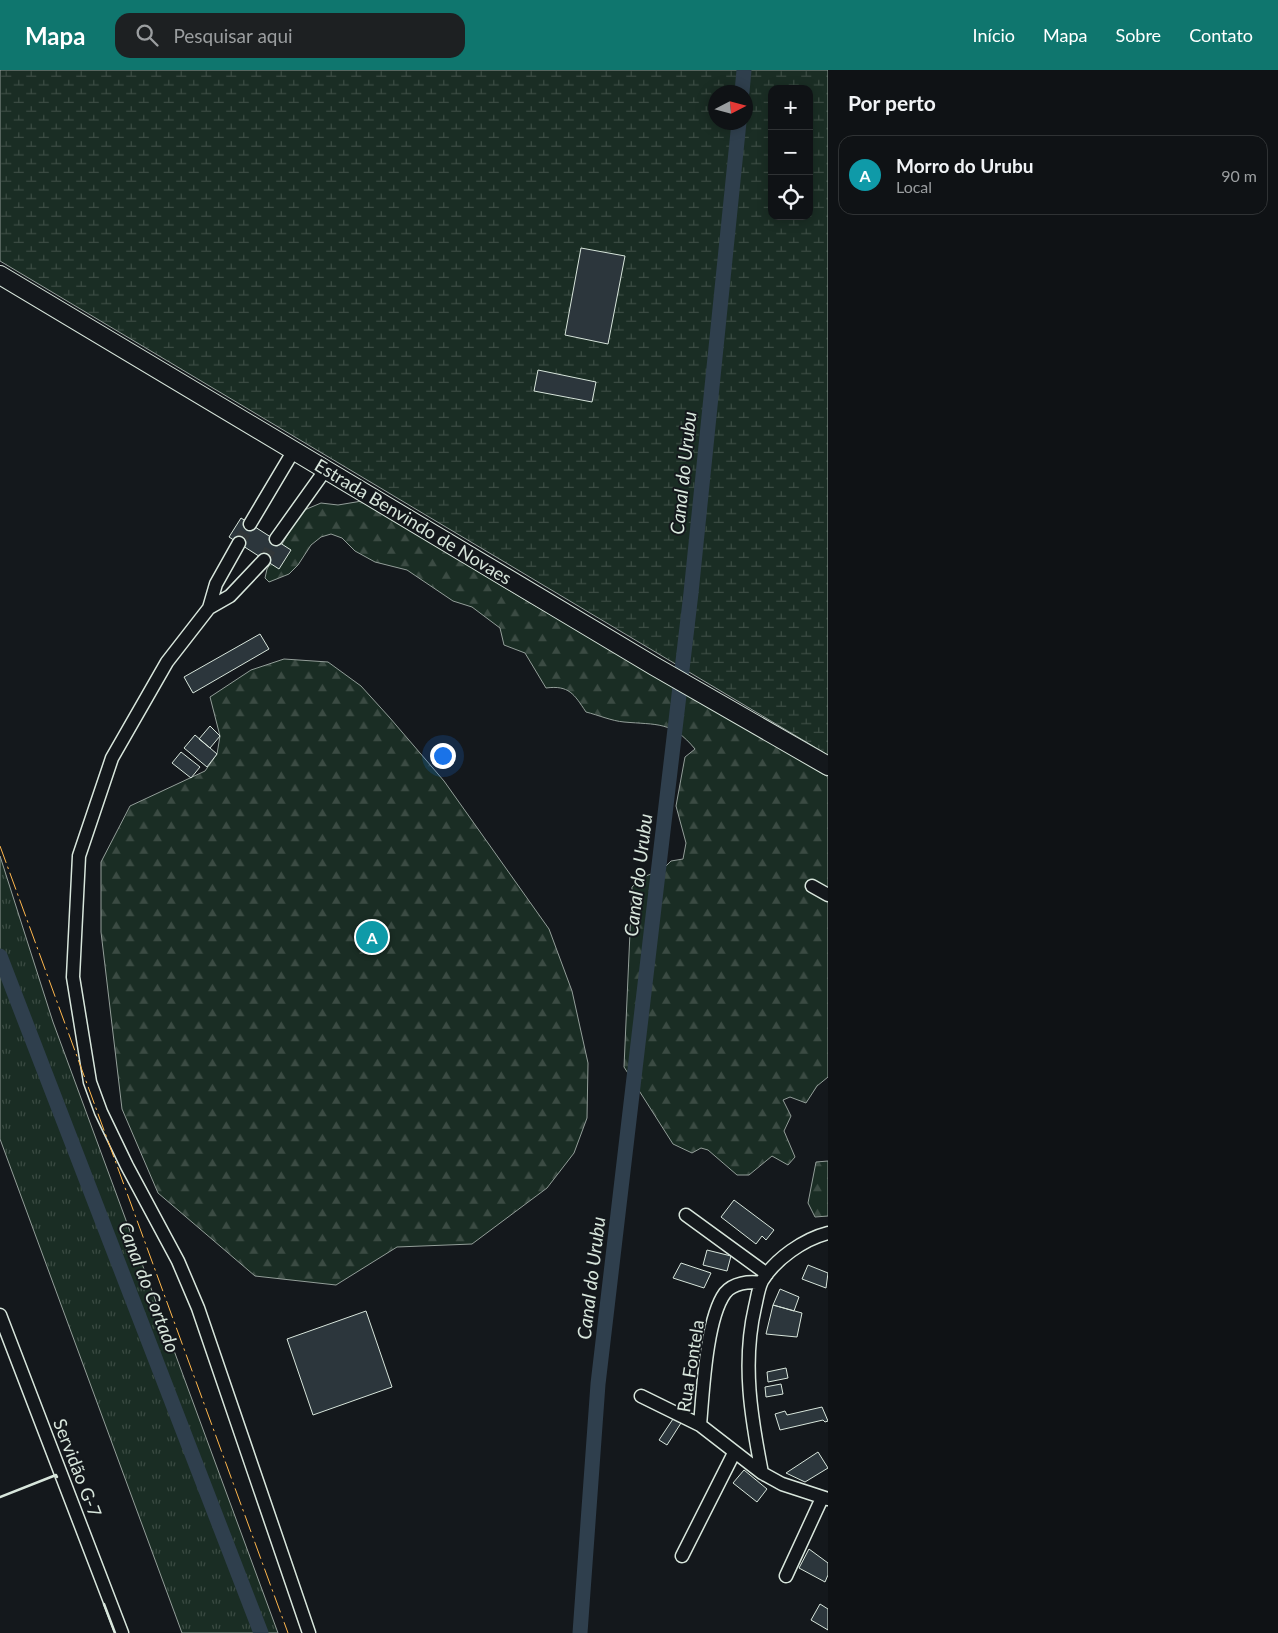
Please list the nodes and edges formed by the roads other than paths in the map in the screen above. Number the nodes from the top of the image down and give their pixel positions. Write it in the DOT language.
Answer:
graph roads {
  1 [pos="0,274"];
  2 [pos="294,450"];
  3 [pos="326,469"];
  4 [pos="250,524"];
  5 [pos="276,539"];
  6 [pos="239,543"];
  7 [pos="264,560"];
  8 [pos="209,608"];
  9 [pos="828,766"];
  10 [pos="812,886"];
  11 [pos="828,895"];
  12 [pos="686,1215"];
  13 [pos="828,1232"];
  14 [pos="764,1279"];
  15 [pos="0,1315"];
  16 [pos="642,1396"];
  17 [pos="700,1425"];
  18 [pos="734,1453"];
  19 [pos="762,1473"];
  20 [pos="825,1499"];
  21 [pos="682,1556"];
  22 [pos="786,1576"];
  23 [pos="122,1633"];
  24 [pos="309,1633"];
  1 -- 2 [label="street, Estrada Benvindo de Novaes"];
  2 -- 3 [label="street, Estrada Benvindo de Novaes"];
  2 -- 4 [label="street"];
  3 -- 5 [label="street"];
  3 -- 9 [label="street, Estrada Benvindo de Novaes"];
  6 -- 8 [label="street"];
  7 -- 8 [label="street"];
  8 -- 24 [label="street"];
  10 -- 11 [label="street"];
  12 -- 14 [label="street"];
  13 -- 14 [label="street"];
  14 -- 17 [label="street, Rua Fontela"];
  14 -- 19 [label="street"];
  15 -- 23 [label="street, Servidão G-7"];
  16 -- 17 [label="street"];
  17 -- 18 [label="street"];
  18 -- 19 [label="street"];
  18 -- 21 [label="street"];
  19 -- 20 [label="street"];
  20 -- 22 [label="street"];
}
